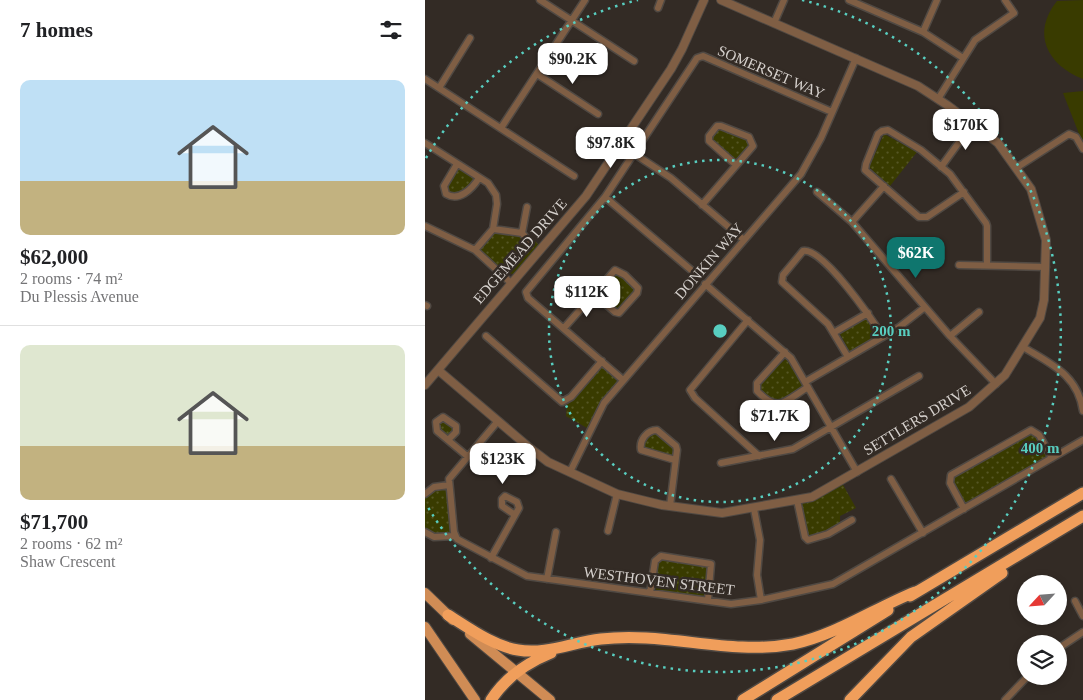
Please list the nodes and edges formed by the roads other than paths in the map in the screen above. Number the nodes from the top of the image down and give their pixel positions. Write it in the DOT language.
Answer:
graph roads {
  1 [pos="540,0"];
  2 [pos="585,0"];
  3 [pos="661,0"];
  4 [pos="704,0"];
  5 [pos="721,0"];
  6 [pos="784,0"];
  7 [pos="849,0"];
  8 [pos="937,0"];
  9 [pos="1005,0"];
  10 [pos="658,8"];
  11 [pos="572,21"];
  12 [pos="774,23"];
  13 [pos="923,32"];
  14 [pos="470,38"];
  15 [pos="699,56"];
  16 [pos="855,58"];
  17 [pos="963,58"];
  18 [pos="634,61"];
  19 [pos="537,74"];
  20 [pos="425,80"];
  21 [pos="439,88"];
  22 [pos="938,99"];
  23 [pos="832,112"];
  24 [pos="598,114"];
  25 [pos="973,123"];
  26 [pos="501,128"];
  27 [pos="425,143"];
  28 [pos="1083,149"];
  29 [pos="633,153"];
  30 [pos="457,164"];
  31 [pos="736,165"];
  32 [pos="941,167"];
  33 [pos="1016,168"];
  34 [pos="574,176"];
  35 [pos="479,178"];
  36 [pos="884,186"];
  37 [pos="817,192"];
  38 [pos="964,192"];
  39 [pos="605,197"];
  40 [pos="702,205"];
  41 [pos="527,207"];
  42 [pos="852,222"];
  43 [pos="425,226"];
  44 [pos="493,229"];
  45 [pos="522,233"];
  46 [pos="528,240"];
  47 [pos="743,240"];
  48 [pos="475,250"];
  49 [pos="987,264"];
  50 [pos="959,265"];
  51 [pos="1046,267"];
  52 [pos="697,275"];
  53 [pos="511,283"];
  54 [pos="705,284"];
  55 [pos="594,294"];
  56 [pos="925,307"];
  57 [pos="979,312"];
  58 [pos="868,313"];
  59 [pos="748,320"];
  60 [pos="563,328"];
  61 [pos="835,332"];
  62 [pos="486,336"];
  63 [pos="950,336"];
  64 [pos="883,337"];
  65 [pos="1023,347"];
  66 [pos="785,352"];
  67 [pos="848,357"];
  68 [pos="602,361"];
  69 [pos="438,370"];
  70 [pos="919,376"];
  71 [pos="623,380"];
  72 [pos="1083,383"];
  73 [pos="806,384"];
  74 [pos="996,384"];
  75 [pos="425,385"];
  76 [pos="1076,387"];
  77 [pos="1083,411"];
  78 [pos="498,421"];
  79 [pos="831,427"];
  80 [pos="448,440"];
  81 [pos="1083,440"];
  82 [pos="467,456"];
  83 [pos="759,456"];
  84 [pos="1052,458"];
  85 [pos="675,460"];
  86 [pos="721,463"];
  87 [pos="570,472"];
  88 [pos="857,472"];
  89 [pos="891,479"];
  90 [pos="449,485"];
  91 [pos="1083,493"];
  92 [pos="425,494"];
  93 [pos="617,494"];
  94 [pos="797,500"];
  95 [pos="670,506"];
  96 [pos="754,509"];
  97 [pos="964,509"];
  98 [pos="515,515"];
  99 [pos="1083,516"];
  100 [pos="852,520"];
  101 [pos="425,532"];
  102 [pos="556,532"];
  103 [pos="608,532"];
  104 [pos="1058,532"];
  105 [pos="923,533"];
  106 [pos="455,536"];
  107 [pos="491,558"];
  108 [pos="547,579"];
  109 [pos="915,592"];
  110 [pos="425,593"];
  111 [pos="651,593"];
  112 [pos="708,600"];
  113 [pos="761,600"];
  114 [pos="1075,601"];
  115 [pos="448,615"];
  116 [pos="1083,616"];
  117 [pos="425,627"];
  118 [pos="1083,632"];
  119 [pos="579,643"];
  120 [pos="1067,643"];
  121 [pos="516,672"];
  122 [pos="1019,685"];
  123 [pos="475,700"];
  124 [pos="491,700"];
  125 [pos="550,700"];
  126 [pos="743,700"];
  127 [pos="777,700"];
  128 [pos="850,700"];
  129 [pos="1005,700"];
  1 -- 11 [label="street"];
  2 -- 11 [label="street"];
  3 -- 10 [label="street"];
  4 -- 53 [label="street, EDGEMEAD DRIVE"];
  5 -- 12 [label="street, SETTLERS DRIVE"];
  6 -- 12 [label="street"];
  7 -- 13 [label="street"];
  8 -- 13 [label="street"];
  9 -- 17 [label="street"];
  11 -- 18 [label="street"];
  11 -- 19 [label="street"];
  12 -- 16 [label="street, SETTLERS DRIVE"];
  13 -- 17 [label="street"];
  14 -- 21 [label="street"];
  15 -- 23 [label="street, SOMERSET WAY"];
  15 -- 29 [label="street, EDGEMEAD DRIVE"];
  16 -- 22 [label="street, SETTLERS DRIVE"];
  16 -- 23 [label="street, DONKIN WAY"];
  17 -- 22 [label="street"];
  19 -- 24 [label="street"];
  19 -- 26 [label="street"];
  20 -- 21 [label="street"];
  21 -- 26 [label="street"];
  22 -- 25 [label="street, SETTLERS DRIVE"];
  23 -- 47 [label="street, DONKIN WAY"];
  25 -- 32 [label="street"];
  25 -- 33 [label="street, SETTLERS DRIVE"];
  26 -- 34 [label="street"];
  27 -- 30 [label="street"];
  28 -- 33 [label="street"];
  29 -- 39 [label="street, EDGEMEAD DRIVE"];
  29 -- 40 [label="street"];
  30 -- 35 [label="street"];
  30 -- 35 [label="street"];
  31 -- 31 [label="street"];
  31 -- 40 [label="street"];
  32 -- 36 [label="street"];
  32 -- 38 [label="street"];
  33 -- 51 [label="street, SETTLERS DRIVE"];
  35 -- 44 [label="street"];
  36 -- 38 [label="street"];
  36 -- 42 [label="street"];
  37 -- 42 [label="street"];
  38 -- 49 [label="street"];
  39 -- 52 [label="street"];
  39 -- 60 [label="street, EDGEMEAD DRIVE"];
  40 -- 47 [label="street"];
  41 -- 45 [label="street"];
  42 -- 56 [label="street"];
  43 -- 48 [label="street"];
  44 -- 45 [label="street"];
  44 -- 48 [label="street"];
  45 -- 46 [label="street"];
  47 -- 54 [label="street, DONKIN WAY"];
  48 -- 53 [label="street"];
  49 -- 50 [label="street"];
  49 -- 51 [label="street"];
  51 -- 65 [label="street, SETTLERS DRIVE"];
  53 -- 69 [label="street, EDGEMEAD DRIVE"];
  54 -- 59 [label="street"];
  54 -- 71 [label="street, DONKIN WAY"];
  55 -- 55 [label="street"];
  55 -- 60 [label="street"];
  56 -- 63 [label="street"];
  56 -- 64 [label="street"];
  57 -- 63 [label="street"];
  58 -- 61 [label="street"];
  58 -- 61 [label="street"];
  58 -- 64 [label="street"];
  59 -- 66 [label="street"];
  59 -- 83 [label="street"];
  60 -- 68 [label="street"];
  61 -- 67 [label="street"];
  62 -- 68 [label="street"];
  63 -- 74 [label="street"];
  64 -- 67 [label="street"];
  65 -- 74 [label="street, SETTLERS DRIVE"];
  65 -- 76 [label="street"];
  66 -- 73 [label="street"];
  66 -- 73 [label="street"];
  67 -- 73 [label="street"];
  68 -- 71 [label="street"];
  69 -- 75 [label="street, EDGEMEAD DRIVE"];
  69 -- 78 [label="street, SETTLERS DRIVE"];
  70 -- 79 [label="street"];
  71 -- 87 [label="street, DONKIN WAY"];
  72 -- 76 [label="street"];
  73 -- 79 [label="street"];
  74 -- 88 [label="street, SETTLERS DRIVE"];
  76 -- 77 [label="street"];
  78 -- 82 [label="street"];
  78 -- 87 [label="street, SETTLERS DRIVE"];
  79 -- 83 [label="street"];
  79 -- 88 [label="street"];
  80 -- 82 [label="street"];
  81 -- 84 [label="street, WESTHOVEN STREET"];
  82 -- 90 [label="street"];
  83 -- 86 [label="street"];
  84 -- 97 [label="street, WESTHOVEN STREET"];
  84 -- 97 [label="street"];
  85 -- 85 [label="street"];
  85 -- 95 [label="street"];
  87 -- 93 [label="street, SETTLERS DRIVE"];
  88 -- 94 [label="street, SETTLERS DRIVE"];
  89 -- 105 [label="street"];
  90 -- 92 [label="street"];
  90 -- 106 [label="street"];
  91 -- 109 [label="highway"];
  93 -- 95 [label="street, SETTLERS DRIVE"];
  93 -- 103 [label="street"];
  94 -- 96 [label="street, SETTLERS DRIVE"];
  94 -- 100 [label="street"];
  95 -- 96 [label="street, SETTLERS DRIVE"];
  96 -- 113 [label="street"];
  97 -- 105 [label="street, WESTHOVEN STREET"];
  98 -- 107 [label="street"];
  99 -- 104 [label="highway"];
  101 -- 106 [label="street"];
  102 -- 108 [label="street"];
  104 -- 127 [label="highway"];
  104 -- 128 [label="highway"];
  105 -- 113 [label="street, WESTHOVEN STREET"];
  106 -- 107 [label="street, WESTHOVEN STREET"];
  107 -- 108 [label="street, WESTHOVEN STREET"];
  108 -- 111 [label="street, WESTHOVEN STREET"];
  109 -- 119 [label="highway"];
  109 -- 126 [label="highway"];
  110 -- 115 [label="main road"];
  111 -- 112 [label="street, WESTHOVEN STREET"];
  111 -- 112 [label="street"];
  112 -- 113 [label="street, WESTHOVEN STREET"];
  114 -- 116 [label="street"];
  115 -- 119 [label="highway"];
  115 -- 121 [label="main road"];
  117 -- 123 [label="main road"];
  118 -- 120 [label="street"];
  119 -- 121 [label="highway"];
  121 -- 124 [label="highway"];
  121 -- 125 [label="main road"];
  122 -- 129 [label="street"];
}
